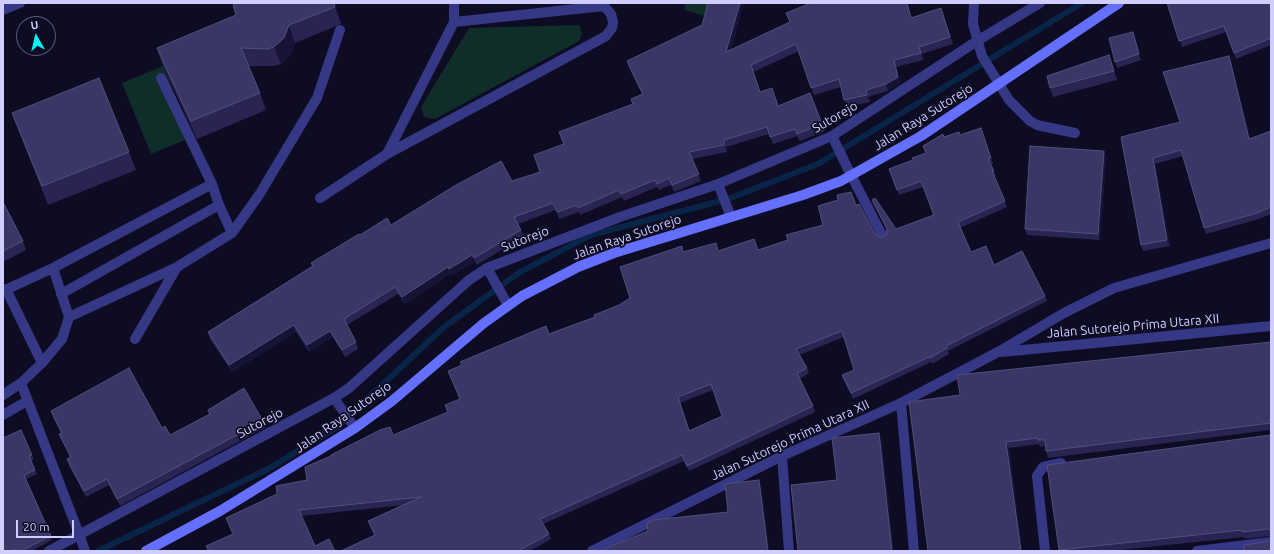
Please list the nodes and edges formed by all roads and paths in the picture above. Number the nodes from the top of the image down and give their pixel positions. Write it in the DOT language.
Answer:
graph roads {
  1 [pos="20,3"];
  2 [pos="454,3"];
  3 [pos="974,3"];
  4 [pos="1040,3"];
  5 [pos="1119,3"];
  6 [pos="3,10"];
  7 [pos="454,22"];
  8 [pos="340,30"];
  9 [pos="978,41"];
  10 [pos="160,78"];
  11 [pos="998,85"];
  12 [pos="1075,133"];
  13 [pos="833,138"];
  14 [pos="387,154"];
  15 [pos="849,170"];
  16 [pos="212,184"];
  17 [pos="720,187"];
  18 [pos="320,198"];
  19 [pos="219,205"];
  20 [pos="731,216"];
  21 [pos="232,233"];
  22 [pos="883,237"];
  23 [pos="1271,243"];
  24 [pos="177,267"];
  25 [pos="53,268"];
  26 [pos="489,272"];
  27 [pos="4,290"];
  28 [pos="61,294"];
  29 [pos="508,305"];
  30 [pos="69,317"];
  31 [pos="1271,326"];
  32 [pos="135,339"];
  33 [pos="998,352"];
  34 [pos="42,363"];
  35 [pos="20,383"];
  36 [pos="3,395"];
  37 [pos="27,400"];
  38 [pos="336,401"];
  39 [pos="901,404"];
  40 [pos="3,415"];
  41 [pos="354,426"];
  42 [pos="782,456"];
  43 [pos="1073,461"];
  44 [pos="82,542"];
  45 [pos="1271,542"];
  46 [pos="49,551"];
  47 [pos="146,551"];
  48 [pos="592,551"];
  49 [pos="789,551"];
  50 [pos="914,551"];
  51 [pos="1045,551"];
  52 [pos="1197,551"];
  1 -- 6 [label="street"];
  2 -- 7 [label="street"];
  3 -- 9 [label="street"];
  4 -- 9 [label="street, Sutorejo"];
  5 -- 11 [label="main road, Jalan Raya Sutorejo"];
  7 -- 14 [label="street"];
  7 -- 14 [label="street"];
  8 -- 21 [label="street"];
  9 -- 11 [label="street"];
  9 -- 13 [label="street, Sutorejo"];
  10 -- 16 [label="street"];
  11 -- 12 [label="street"];
  11 -- 15 [label="main road, Jalan Raya Sutorejo"];
  13 -- 15 [label="street"];
  13 -- 17 [label="street, Sutorejo"];
  14 -- 18 [label="street"];
  15 -- 20 [label="main road, Jalan Raya Sutorejo"];
  15 -- 22 [label="street"];
  16 -- 19 [label="street"];
  16 -- 25 [label="street"];
  17 -- 20 [label="street"];
  17 -- 26 [label="street, Sutorejo"];
  19 -- 21 [label="street"];
  19 -- 28 [label="street"];
  20 -- 29 [label="main road, Jalan Raya Sutorejo"];
  21 -- 24 [label="street"];
  23 -- 33 [label="street, Jalan Sutorejo Prima Utara XII"];
  24 -- 30 [label="street"];
  24 -- 32 [label="street"];
  25 -- 27 [label="street"];
  25 -- 28 [label="street"];
  26 -- 29 [label="street"];
  26 -- 38 [label="street, Sutorejo"];
  27 -- 34 [label="street"];
  28 -- 30 [label="street"];
  29 -- 41 [label="main road, Jalan Raya Sutorejo"];
  30 -- 34 [label="street"];
  31 -- 33 [label="street, Jalan Sutorejo Prima Utara XII"];
  33 -- 39 [label="street, Jalan Sutorejo Prima Utara XII"];
  34 -- 35 [label="street"];
  35 -- 36 [label="street"];
  35 -- 37 [label="street"];
  37 -- 40 [label="street"];
  37 -- 44 [label="street"];
  38 -- 41 [label="street"];
  38 -- 44 [label="street, Sutorejo"];
  39 -- 42 [label="street, Jalan Sutorejo Prima Utara XII"];
  39 -- 50 [label="street"];
  41 -- 47 [label="main road, Jalan Raya Sutorejo"];
  42 -- 48 [label="street, Jalan Sutorejo Prima Utara XII"];
  42 -- 49 [label="street"];
  43 -- 51 [label="street"];
  44 -- 46 [label="street, Sutorejo"];
  45 -- 52 [label="street"];
}
